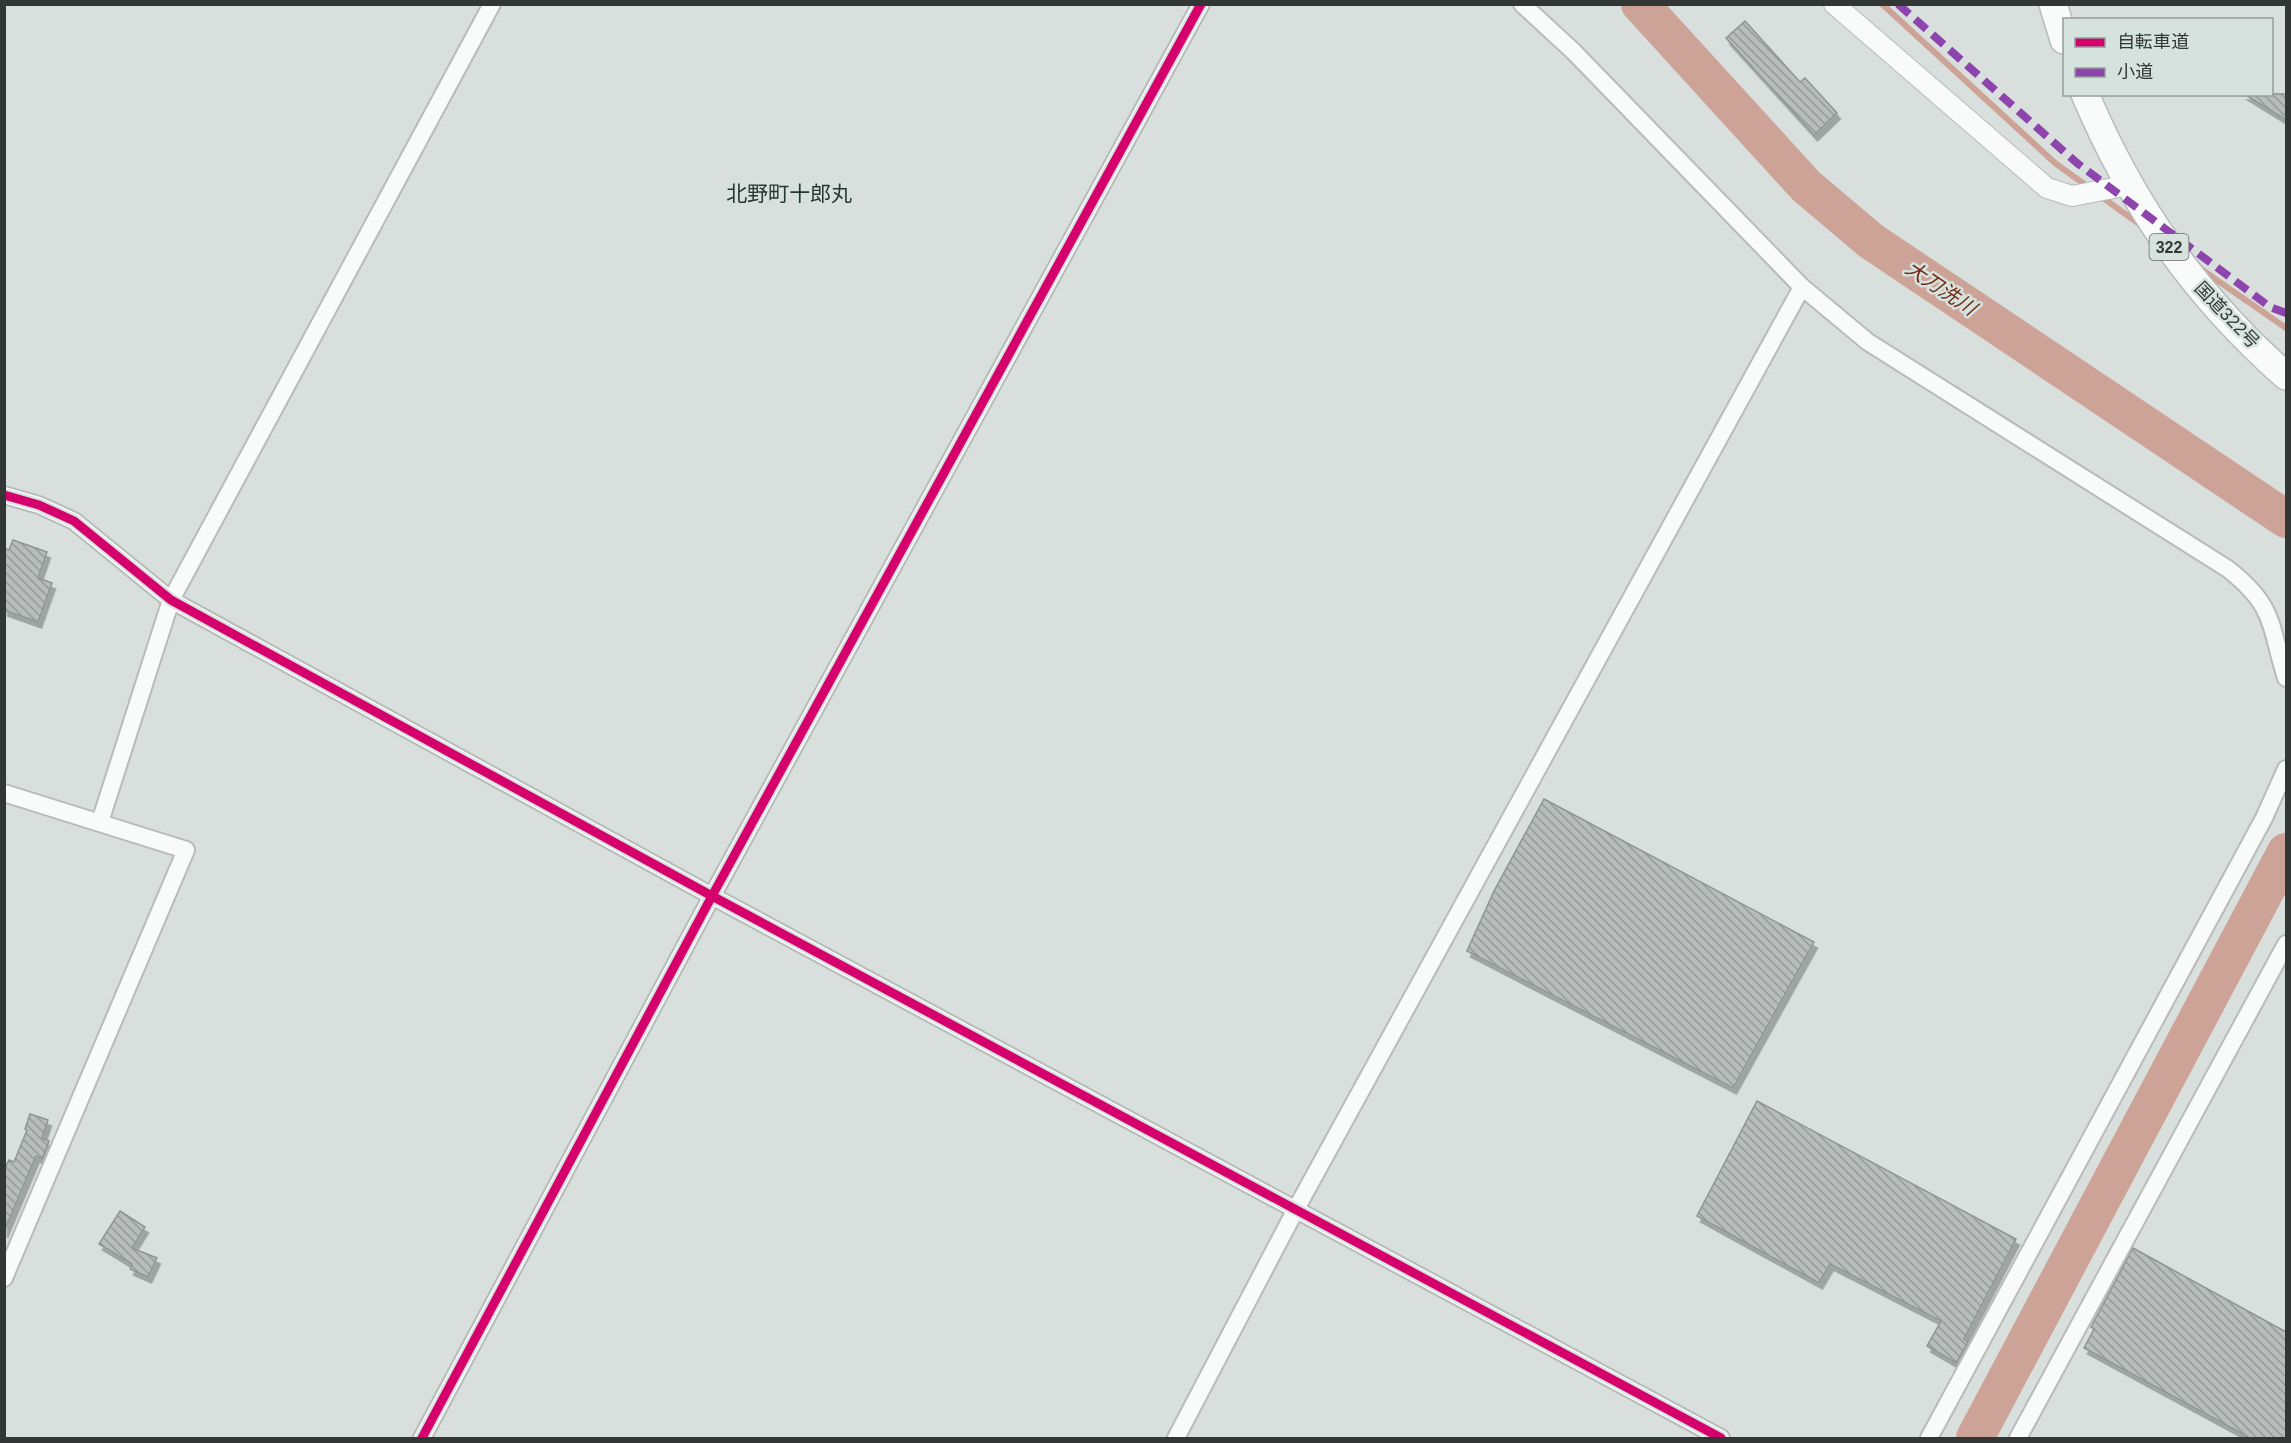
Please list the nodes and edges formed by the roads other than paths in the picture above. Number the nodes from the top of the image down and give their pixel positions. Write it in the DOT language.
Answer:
graph roads {
  1 [pos="492,4"];
  2 [pos="1201,4"];
  3 [pos="1522,4"];
  4 [pos="1834,4"];
  5 [pos="2053,4"];
  6 [pos="2063,37"];
  7 [pos="2086,96"];
  8 [pos="2129,185"];
  9 [pos="1802,287"];
  10 [pos="2286,376"];
  11 [pos="4,495"];
  12 [pos="171,600"];
  13 [pos="2286,678"];
  14 [pos="2286,769"];
  15 [pos="4,793"];
  16 [pos="100,822"];
  17 [pos="711,896"];
  18 [pos="2286,945"];
  19 [pos="1296,1209"];
  20 [pos="4,1278"];
  21 [pos="422,1438"];
  22 [pos="1176,1438"];
  23 [pos="1721,1438"];
  24 [pos="1929,1438"];
  25 [pos="2018,1438"];
  1 -- 12 [label="street"];
  2 -- 17 [label="street"];
  3 -- 9 [label="street"];
  4 -- 8 [label="street"];
  5 -- 6 [label="highway"];
  7 -- 8 [label="highway, 国道322号 / 322"];
  8 -- 10 [label="highway, 国道322号 / 322"];
  9 -- 13 [label="street"];
  9 -- 19 [label="street"];
  11 -- 12 [label="street"];
  12 -- 16 [label="street"];
  12 -- 17 [label="street"];
  14 -- 24 [label="street"];
  15 -- 16 [label="street"];
  16 -- 20 [label="street"];
  17 -- 19 [label="street"];
  17 -- 21 [label="street"];
  18 -- 25 [label="street"];
  19 -- 22 [label="street"];
  19 -- 23 [label="street"];
}
